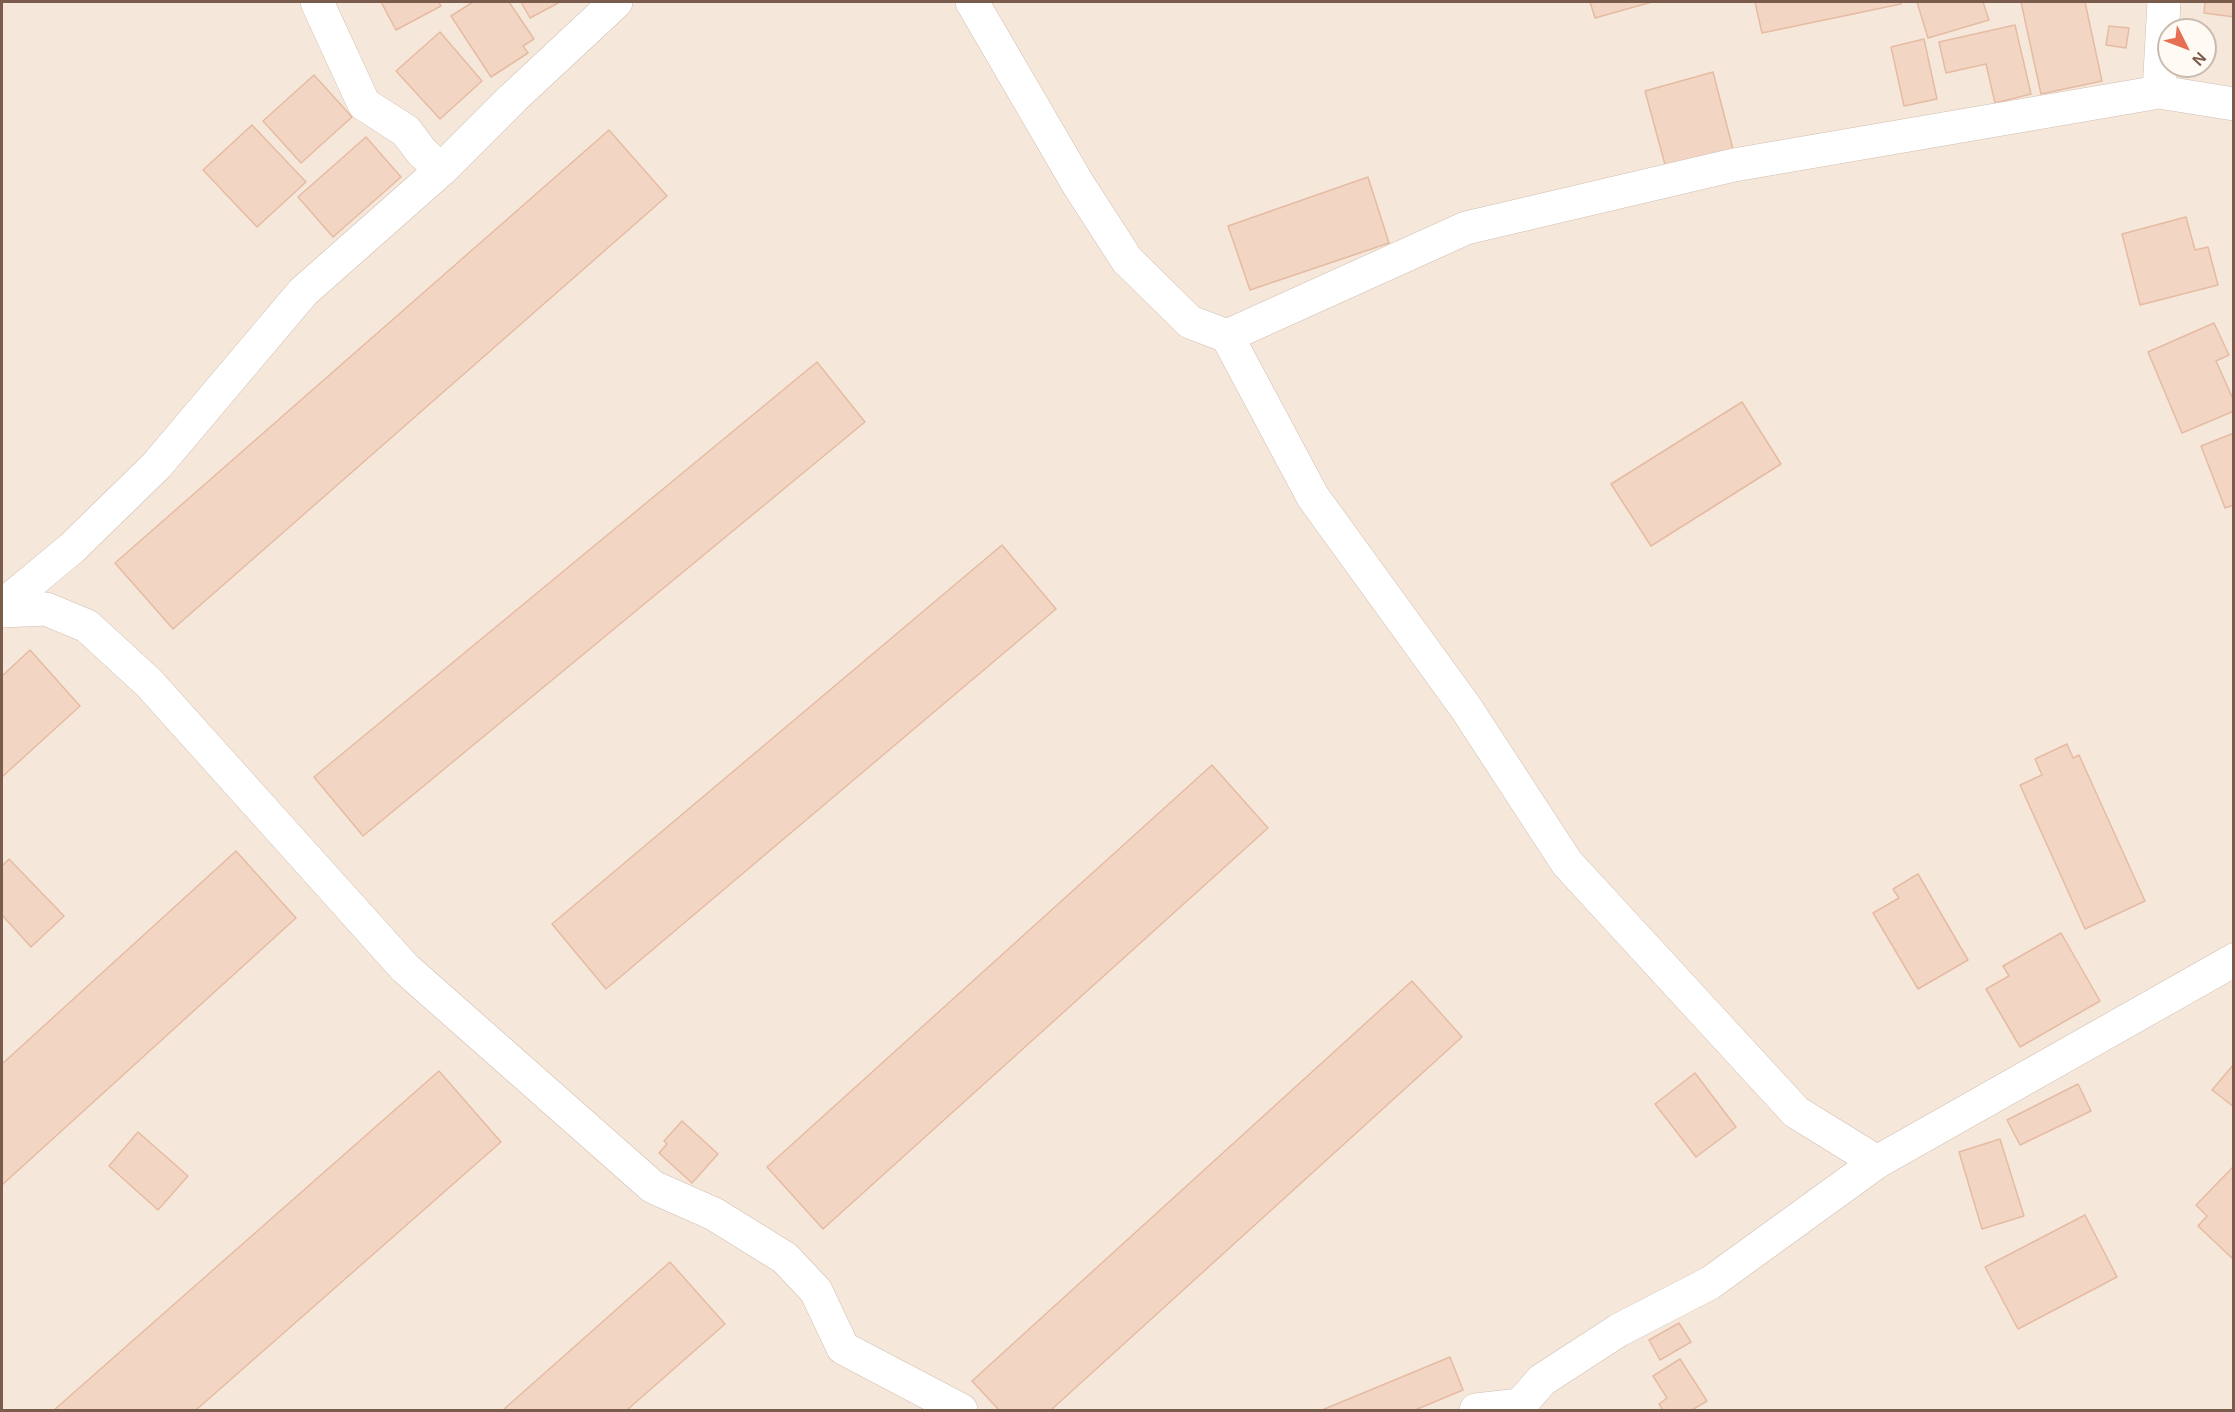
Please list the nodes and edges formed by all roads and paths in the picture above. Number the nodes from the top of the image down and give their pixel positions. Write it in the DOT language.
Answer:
graph roads {
  1 [pos="317,2"];
  2 [pos="616,2"];
  3 [pos="972,2"];
  4 [pos="2164,2"];
  5 [pos="2159,92"];
  6 [pos="2234,104"];
  7 [pos="441,170"];
  8 [pos="1227,336"];
  9 [pos="2,606"];
  10 [pos="2,611"];
  11 [pos="2234,960"];
  12 [pos="1877,1162"];
  13 [pos="961,1410"];
  14 [pos="1476,1410"];
  1 -- 7 [label="street"];
  2 -- 7 [label="street"];
  3 -- 8 [label="street"];
  4 -- 5 [label="street"];
  5 -- 6 [label="street"];
  5 -- 8 [label="street"];
  7 -- 9 [label="street"];
  8 -- 12 [label="street"];
  10 -- 13 [label="street"];
  11 -- 12 [label="street"];
  12 -- 14 [label="street"];
}
